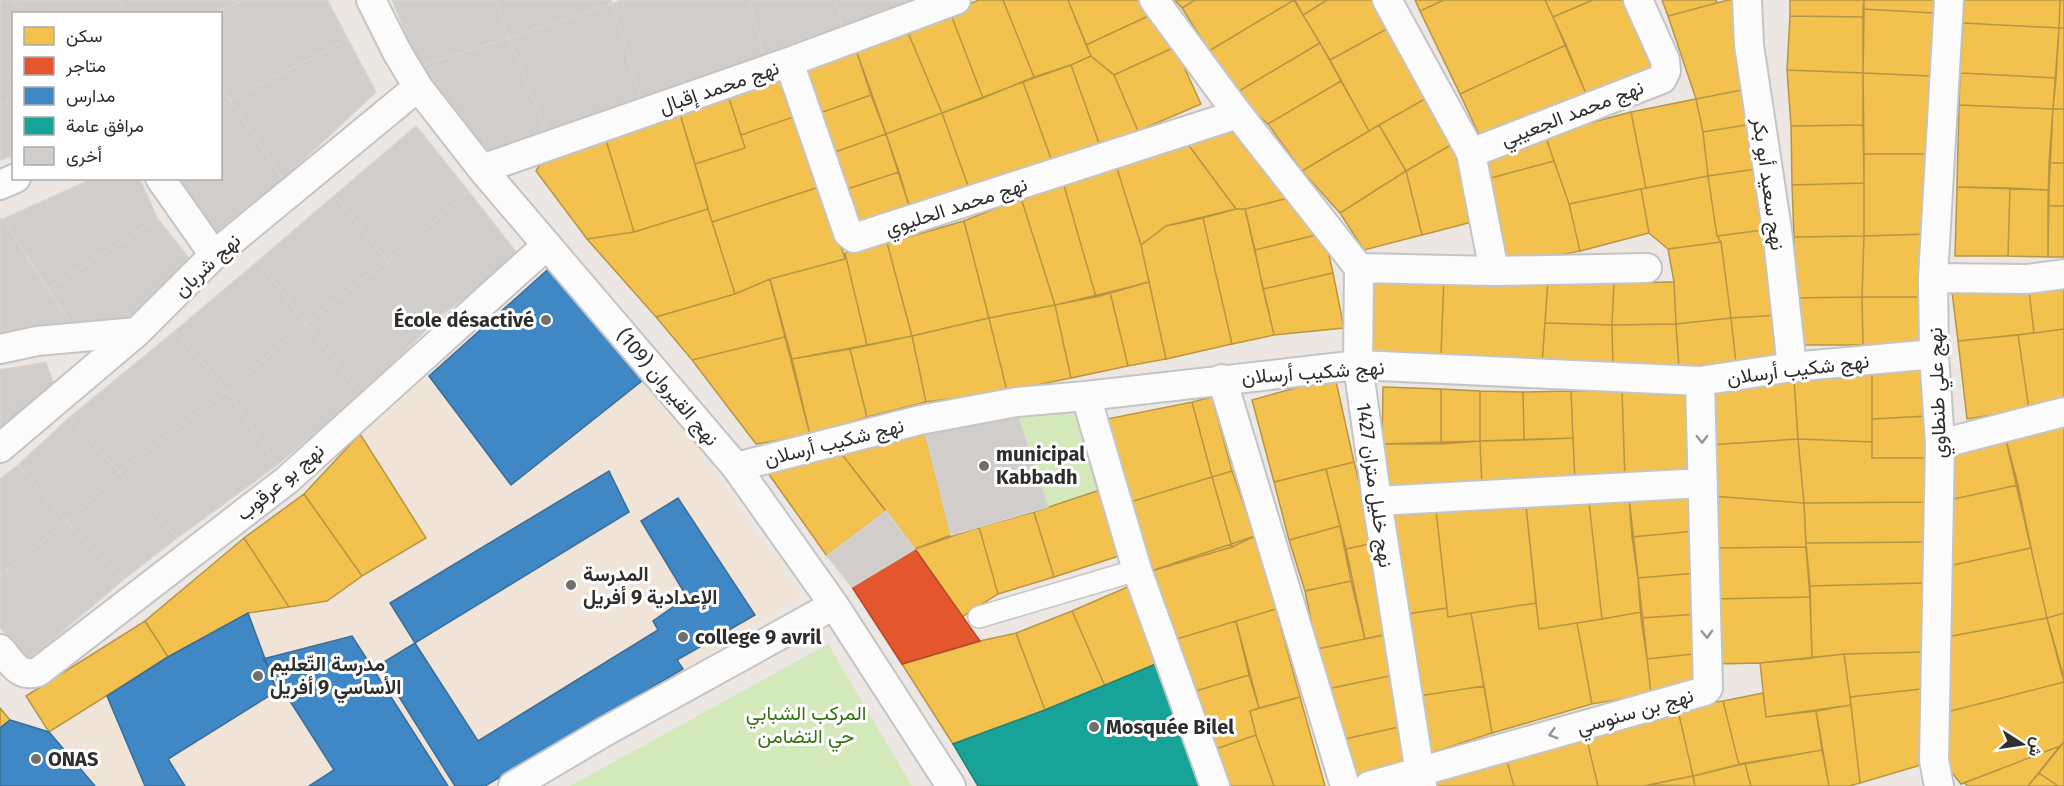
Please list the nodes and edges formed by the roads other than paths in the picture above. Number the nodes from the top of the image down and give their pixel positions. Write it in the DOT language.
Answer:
graph roads {
  1 [pos="371,0"];
  2 [pos="956,0"];
  3 [pos="1154,0"];
  4 [pos="1387,0"];
  5 [pos="1638,0"];
  6 [pos="1747,0"];
  7 [pos="1949,0"];
  8 [pos="789,62"];
  9 [pos="418,87"];
  10 [pos="1238,114"];
  11 [pos="1471,153"];
  12 [pos="482,169"];
  13 [pos="161,180"];
  14 [pos="547,245"];
  15 [pos="214,255"];
  16 [pos="1359,268"];
  17 [pos="1647,268"];
  18 [pos="1494,271"];
  19 [pos="2064,274"];
  20 [pos="1933,279"];
  21 [pos="137,332"];
  22 [pos="0,349"];
  23 [pos="1934,354"];
  24 [pos="1358,365"];
  25 [pos="1792,368"];
  26 [pos="1222,379"];
  27 [pos="1700,381"];
  28 [pos="1086,396"];
  29 [pos="2064,412"];
  30 [pos="1940,444"];
  31 [pos="0,448"];
  32 [pos="736,467"];
  33 [pos="1702,483"];
  34 [pos="1377,501"];
  35 [pos="1137,570"];
  36 [pos="834,605"];
  37 [pos="980,617"];
  38 [pos="0,649"];
  39 [pos="1420,779"];
  40 [pos="1932,785"];
  41 [pos="513,786"];
  42 [pos="951,786"];
  43 [pos="1215,786"];
  44 [pos="1345,786"];
  45 [pos="1369,786"];
  1 -- 9 [label="street, نهج القيروان (109)"];
  2 -- 8 [label="street, نهج محمد إقبال"];
  3 -- 10 [label="street"];
  4 -- 11 [label="street"];
  5 -- 11 [label="street, نهج محمد الجعيبي"];
  6 -- 25 [label="street, نهج سعيد أبو بكر"];
  7 -- 20 [label="street, نهج علي طنطاوي"];
  8 -- 10 [label="street, نهج محمد الحليوي"];
  8 -- 12 [label="street, نهج محمد إقبال"];
  9 -- 12 [label="street, نهج القيروان (109)"];
  9 -- 15 [label="street, نهج شربان"];
  10 -- 16 [label="street"];
  11 -- 18 [label="street"];
  12 -- 14 [label="street, نهج القيروان (109)"];
  13 -- 15 [label="street"];
  14 -- 32 [label="street, نهج القيروان (109)"];
  14 -- 38 [label="street, نهج بو عرقوب"];
  15 -- 21 [label="street, نهج شربان"];
  16 -- 18 [label="street"];
  16 -- 24 [label="street, نهج خليل متران 1427"];
  17 -- 18 [label="street"];
  19 -- 20 [label="street"];
  20 -- 23 [label="street, نهج علي طنطاوي"];
  21 -- 22 [label="street"];
  21 -- 31 [label="street, نهج شربان"];
  23 -- 25 [label="street, نهج شكيب أرسلان"];
  23 -- 30 [label="street, نهج علي طنطاوي"];
  24 -- 26 [label="street, نهج شكيب أرسلان"];
  24 -- 27 [label="street, نهج شكيب أرسلان"];
  24 -- 34 [label="street, نهج خليل متران 1427"];
  25 -- 27 [label="street, نهج شكيب أرسلان"];
  26 -- 28 [label="street, نهج شكيب أرسلان"];
  26 -- 44 [label="street"];
  27 -- 33 [label="street, نهج بن سنوسي, one-way"];
  28 -- 32 [label="street, نهج شكيب أرسلان"];
  28 -- 35 [label="street"];
  29 -- 30 [label="street"];
  30 -- 40 [label="street, نهج علي طنطاوي"];
  32 -- 36 [label="street, نهج القيروان (109)"];
  33 -- 34 [label="street"];
  33 -- 39 [label="street, نهج بن سنوسي, one-way"];
  34 -- 39 [label="street, نهج خليل متران 1427"];
  35 -- 37 [label="street"];
  35 -- 43 [label="street"];
  36 -- 41 [label="street"];
  36 -- 42 [label="street, نهج القيروان (109)"];
  39 -- 45 [label="street, نهج بن سنوسي"];
}
